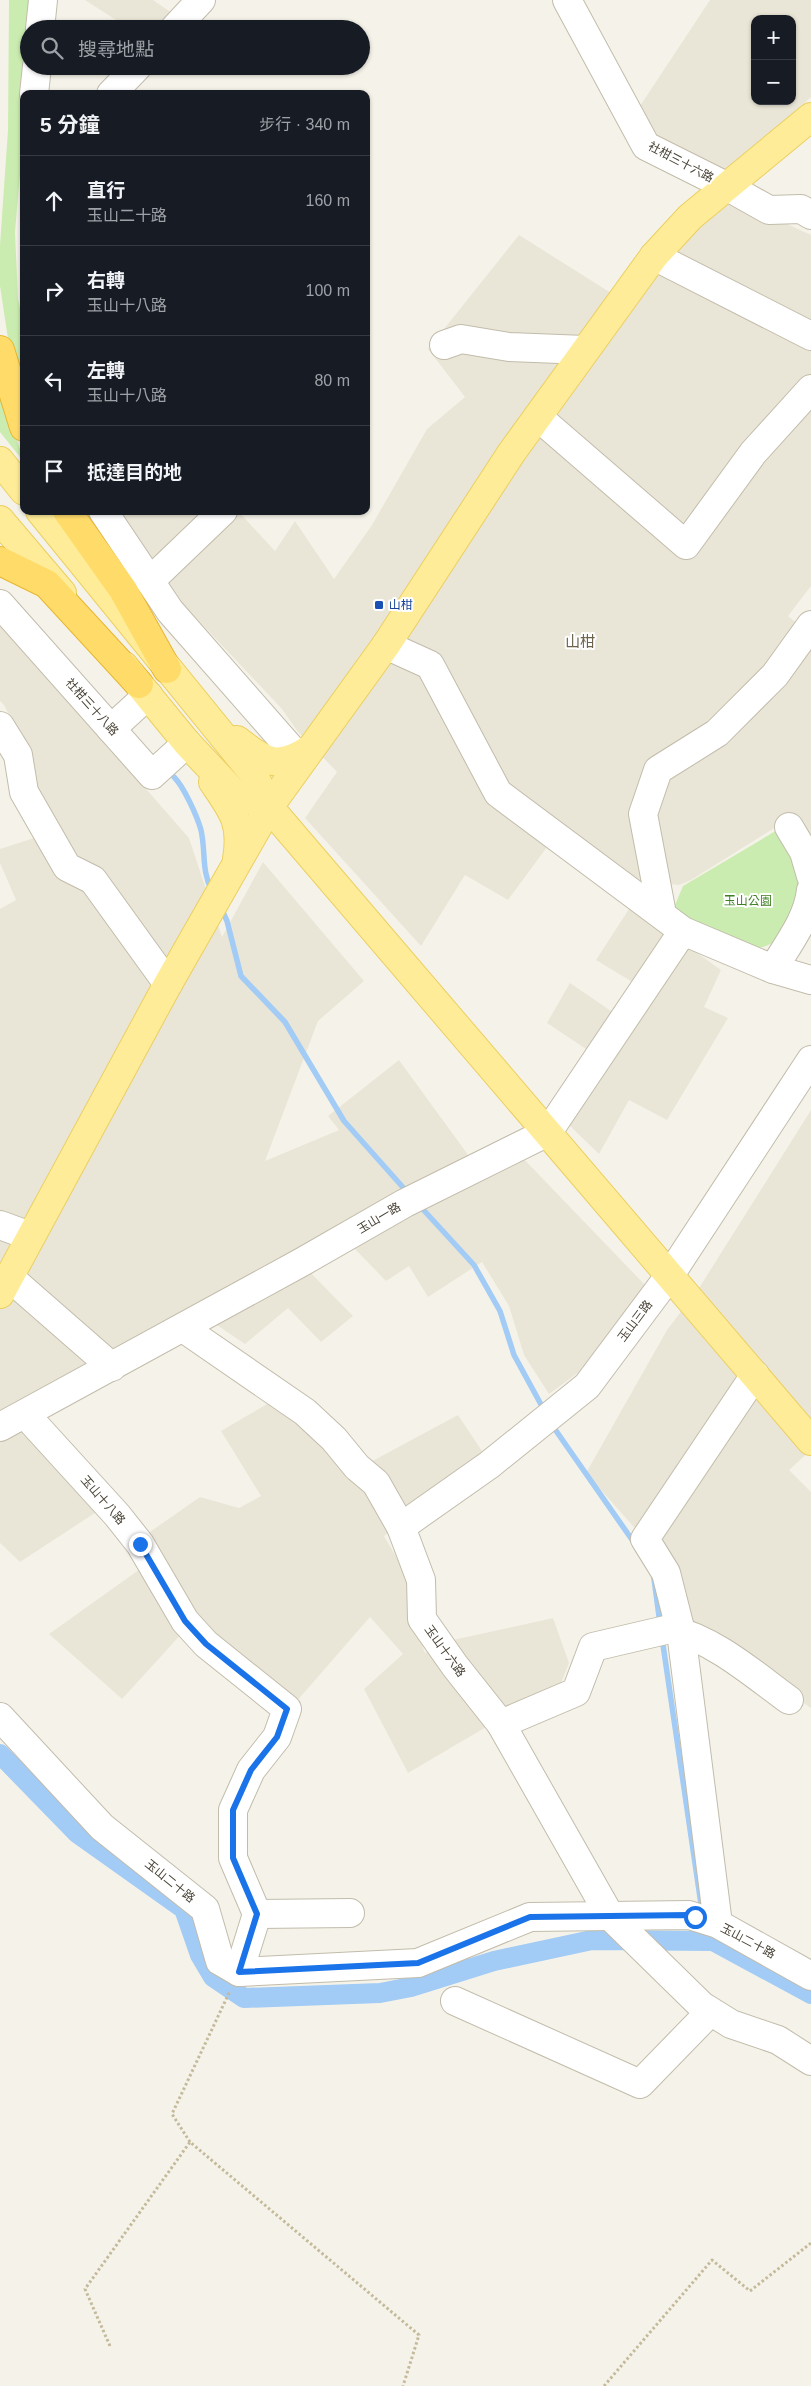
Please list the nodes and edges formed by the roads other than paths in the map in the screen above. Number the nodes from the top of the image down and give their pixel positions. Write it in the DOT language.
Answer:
graph roads {
  1 [pos="43,0"];
  2 [pos="201,0"];
  3 [pos="567,0"];
  4 [pos="41,20"];
  5 [pos="182,20"];
  6 [pos="36,75"];
  7 [pos="130,75"];
  8 [pos="34,90"];
  9 [pos="116,90"];
  10 [pos="811,117"];
  11 [pos="728,187"];
  12 [pos="811,215"];
  13 [pos="654,256"];
  14 [pos="811,336"];
  15 [pos="444,345"];
  16 [pos="0,350"];
  17 [pos="585,350"];
  18 [pos="811,389"];
  19 [pos="20,415"];
  20 [pos="538,417"];
  21 [pos="0,461"];
  22 [pos="20,486"];
  23 [pos="43,515"];
  24 [pos="70,515"];
  25 [pos="106,515"];
  26 [pos="218,515"];
  27 [pos="0,520"];
  28 [pos="0,561"];
  29 [pos="150,581"];
  30 [pos="0,604"];
  31 [pos="811,625"];
  32 [pos="386,644"];
  33 [pos="167,669"];
  34 [pos="144,690"];
  35 [pos="205,714"];
  36 [pos="0,726"];
  37 [pos="111,729"];
  38 [pos="187,743"];
  39 [pos="304,753"];
  40 [pos="269,807"];
  41 [pos="789,827"];
  42 [pos="236,862"];
  43 [pos="811,876"];
  44 [pos="811,890"];
  45 [pos="672,922"];
  46 [pos="773,969"];
  47 [pos="811,980"];
  48 [pos="168,984"];
  49 [pos="809,1069"];
  50 [pos="548,1132"];
  51 [pos="0,1225"];
  52 [pos="30,1236"];
  53 [pos="670,1275"];
  54 [pos="5,1285"];
  55 [pos="182,1328"];
  56 [pos="112,1367"];
  57 [pos="755,1376"];
  58 [pos="25,1414"];
  59 [pos="0,1427"];
  60 [pos="811,1441"];
  61 [pos="401,1527"];
  62 [pos="668,1631"];
  63 [pos="789,1700"];
  64 [pos="0,1716"];
  65 [pos="501,1724"];
  66 [pos="350,1913"];
  67 [pos="257,1914"];
  68 [pos="611,1917"];
  69 [pos="709,1922"];
  70 [pos="239,1972"];
  71 [pos="811,1976"];
  72 [pos="455,2001"];
  73 [pos="710,2012"];
  74 [pos="811,2061"];
  1 -- 4 [label="street"];
  2 -- 5 [label="street"];
  3 -- 11 [label="street, 社柑三十六路"];
  6 -- 8 [label="street"];
  7 -- 9 [label="street"];
  10 -- 11 [label="main road"];
  11 -- 12 [label="street, 社柑三十六路"];
  11 -- 13 [label="main road"];
  13 -- 14 [label="street"];
  13 -- 17 [label="main road"];
  15 -- 17 [label="street"];
  16 -- 19 [label="highway"];
  17 -- 20 [label="main road"];
  18 -- 20 [label="street"];
  20 -- 32 [label="main road"];
  21 -- 22 [label="main road"];
  23 -- 33 [label="main road"];
  24 -- 33 [label="highway"];
  25 -- 29 [label="street"];
  26 -- 29 [label="street"];
  27 -- 34 [label="main road"];
  28 -- 34 [label="highway"];
  29 -- 39 [label="street"];
  30 -- 37 [label="street, 社柑三十八路"];
  31 -- 45 [label="street"];
  32 -- 39 [label="main road"];
  32 -- 45 [label="street"];
  33 -- 35 [label="main road"];
  34 -- 37 [label="street"];
  34 -- 38 [label="main road"];
  35 -- 39 [label="main road"];
  35 -- 40 [label="main road"];
  36 -- 48 [label="street"];
  37 -- 38 [label="street, 社柑三十八路"];
  38 -- 40 [label="main road"];
  38 -- 42 [label="main road"];
  39 -- 40 [label="main road"];
  40 -- 42 [label="main road"];
  40 -- 50 [label="main road"];
  41 -- 43 [label="street"];
  42 -- 48 [label="main road"];
  44 -- 46 [label="street"];
  45 -- 46 [label="street"];
  45 -- 50 [label="street"];
  46 -- 47 [label="street"];
  48 -- 52 [label="main road"];
  49 -- 53 [label="street, 玉山三路"];
  50 -- 53 [label="main road"];
  50 -- 55 [label="street, 玉山一路"];
  51 -- 52 [label="street"];
  52 -- 54 [label="main road"];
  53 -- 57 [label="main road"];
  53 -- 61 [label="street, 玉山三路"];
  54 -- 56 [label="street"];
  55 -- 56 [label="street, 玉山一路"];
  55 -- 61 [label="street, 玉山十六路"];
  56 -- 58 [label="street, 玉山一路"];
  57 -- 60 [label="main road"];
  57 -- 62 [label="street"];
  58 -- 59 [label="street, 玉山一路"];
  58 -- 67 [label="street, 玉山十八路"];
  61 -- 65 [label="street, 玉山十六路"];
  62 -- 63 [label="street"];
  62 -- 65 [label="street"];
  62 -- 69 [label="street"];
  64 -- 70 [label="street, 玉山二十路"];
  65 -- 68 [label="street, 玉山十六路"];
  66 -- 67 [label="street"];
  67 -- 70 [label="street"];
  68 -- 69 [label="street, 玉山二十路"];
  68 -- 70 [label="street, 玉山二十路"];
  68 -- 73 [label="street, 玉山十六路"];
  69 -- 71 [label="street, 玉山二十路"];
  72 -- 73 [label="street"];
  73 -- 74 [label="street, 玉山十六路"];
}
